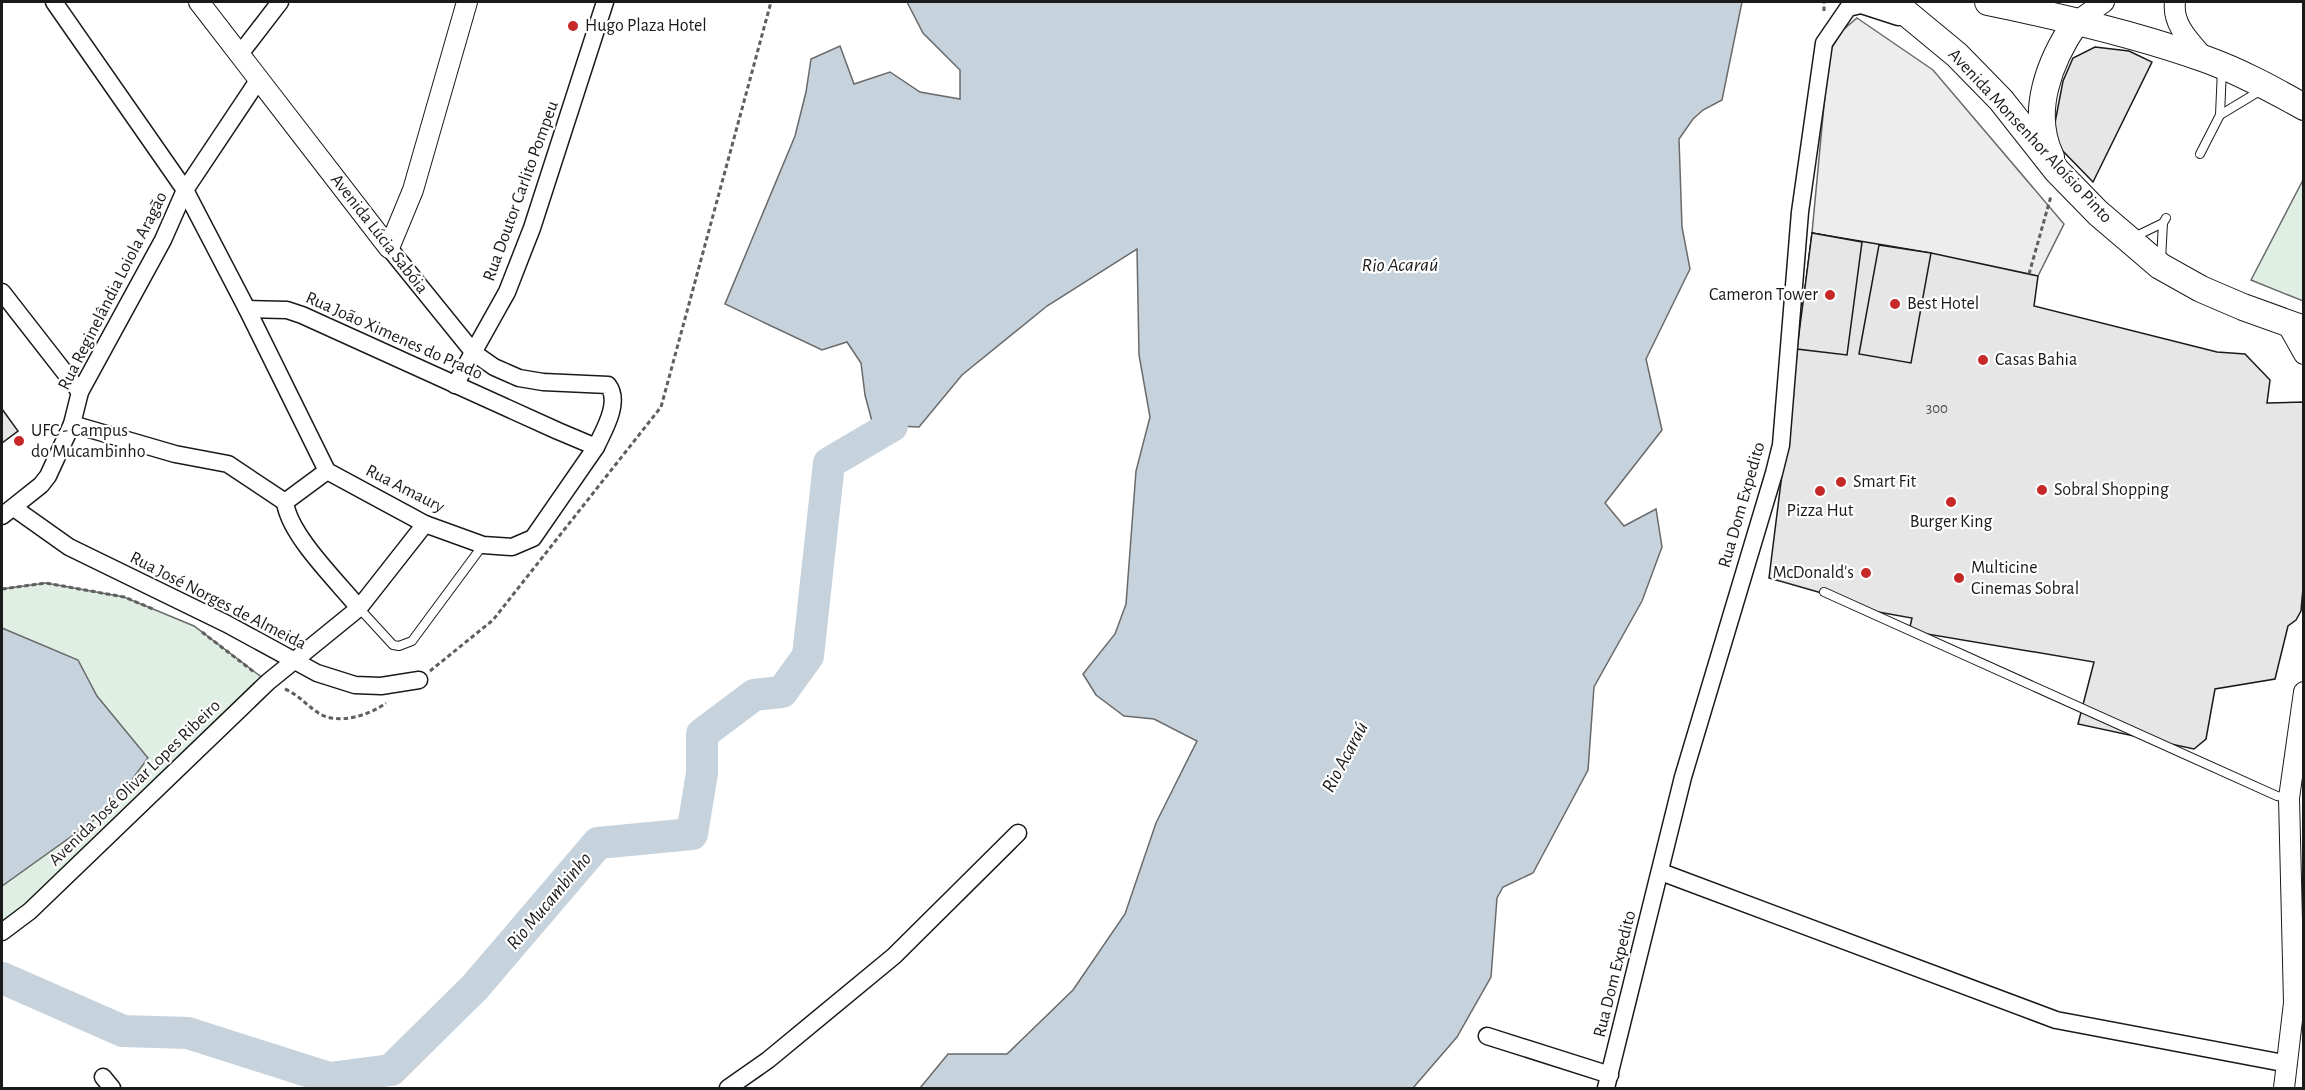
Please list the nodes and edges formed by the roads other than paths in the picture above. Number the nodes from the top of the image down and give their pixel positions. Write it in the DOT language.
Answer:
graph roads {
  1 [pos="54,2"];
  2 [pos="199,2"];
  3 [pos="280,2"];
  4 [pos="467,2"];
  5 [pos="604,2"];
  6 [pos="1887,2"];
  7 [pos="1988,2"];
  8 [pos="2104,2"];
  9 [pos="2175,2"];
  10 [pos="2076,22"];
  11 [pos="1927,29"];
  12 [pos="240,54"];
  13 [pos="2214,63"];
  14 [pos="258,79"];
  15 [pos="2267,87"];
  16 [pos="2304,107"];
  17 [pos="2220,115"];
  18 [pos="2200,154"];
  19 [pos="2057,171"];
  20 [pos="185,190"];
  21 [pos="2128,240"];
  22 [pos="388,248"];
  23 [pos="2160,266"];
  24 [pos="2,292"];
  25 [pos="247,309"];
  26 [pos="2295,325"];
  27 [pos="474,353"];
  28 [pos="2304,354"];
  29 [pos="455,385"];
  30 [pos="80,392"];
  31 [pos="72,424"];
  32 [pos="596,447"];
  33 [pos="327,471"];
  34 [pos="285,502"];
  35 [pos="8,512"];
  36 [pos="425,524"];
  37 [pos="483,545"];
  38 [pos="1824,592"];
  39 [pos="359,608"];
  40 [pos="294,660"];
  41 [pos="419,680"];
  42 [pos="2304,693"];
  43 [pos="2289,798"];
  44 [pos="1018,833"];
  45 [pos="1661,872"];
  46 [pos="2298,874"];
  47 [pos="2,932"];
  48 [pos="1487,1036"];
  49 [pos="2288,1064"];
  50 [pos="1608,1082"];
  51 [pos="728,1089"];
  52 [pos="2284,1089"];
  1 -- 20 [label="street"];
  2 -- 12 [label="street, Avenida Lúcia Sabóia"];
  3 -- 12 [label="street"];
  4 -- 22 [label="street"];
  5 -- 27 [label="street, Rua Doutor Carlito Pompeu"];
  6 -- 11 [label="main road, Avenida Monsenhor Aloísio Pinto"];
  7 -- 10 [label="main road"];
  8 -- 10 [label="street"];
  9 -- 13 [label="street"];
  10 -- 13 [label="main road"];
  10 -- 19 [label="main road"];
  11 -- 19 [label="main road, Avenida Monsenhor Aloísio Pinto"];
  11 -- 45 [label="street, Rua Dom Expedito"];
  12 -- 14 [label="street, Avenida Lúcia Sabóia"];
  13 -- 15 [label="main road"];
  13 -- 17 [label="lane"];
  14 -- 20 [label="street, Rua Reginelândia Loiola Aragão"];
  14 -- 22 [label="street, Avenida Lúcia Sabóia"];
  15 -- 16 [label="main road"];
  15 -- 17 [label="lane"];
  17 -- 18 [label="lane"];
  19 -- 21 [label="main road, Avenida Monsenhor Aloísio Pinto"];
  20 -- 25 [label="street"];
  20 -- 30 [label="street, Rua Reginelândia Loiola Aragão"];
  21 -- 23 [label="main road, Avenida Monsenhor Aloísio Pinto"];
  21 -- 23 [label="lane"];
  22 -- 27 [label="street, Avenida Lúcia Sabóia"];
  23 -- 26 [label="main road, Avenida Monsenhor Aloísio Pinto"];
  24 -- 30 [label="street"];
  25 -- 29 [label="street, Rua João Ximenes do Prado"];
  25 -- 33 [label="street"];
  26 -- 28 [label="street"];
  27 -- 29 [label="street, Rua Doutor Carlito Pompeu"];
  27 -- 32 [label="street, Avenida Lúcia Sabóia"];
  29 -- 32 [label="street, Rua João Ximenes do Prado"];
  30 -- 31 [label="street, Rua Reginelândia Loiola Aragão"];
  31 -- 34 [label="street"];
  31 -- 35 [label="street, Rua Reginelândia Loiola Aragão"];
  32 -- 37 [label="street, Rua Amaury"];
  33 -- 34 [label="street"];
  33 -- 36 [label="street, Rua Amaury"];
  34 -- 39 [label="street"];
  35 -- 40 [label="street, Rua José Norges de Almeida"];
  36 -- 37 [label="street, Rua Amaury"];
  36 -- 39 [label="street, Avenida José Olivar Lopes Ribeiro"];
  37 -- 39 [label="lane"];
  38 -- 43 [label="lane"];
  39 -- 40 [label="street, Avenida José Olivar Lopes Ribeiro"];
  40 -- 41 [label="street, Rua José Norges de Almeida"];
  40 -- 47 [label="street, Avenida José Olivar Lopes Ribeiro"];
  42 -- 43 [label="street"];
  43 -- 46 [label="street"];
  44 -- 51 [label="street"];
  45 -- 49 [label="street"];
  45 -- 50 [label="street, Rua Dom Expedito"];
  46 -- 49 [label="street"];
  48 -- 50 [label="street"];
  49 -- 52 [label="street"];
}
